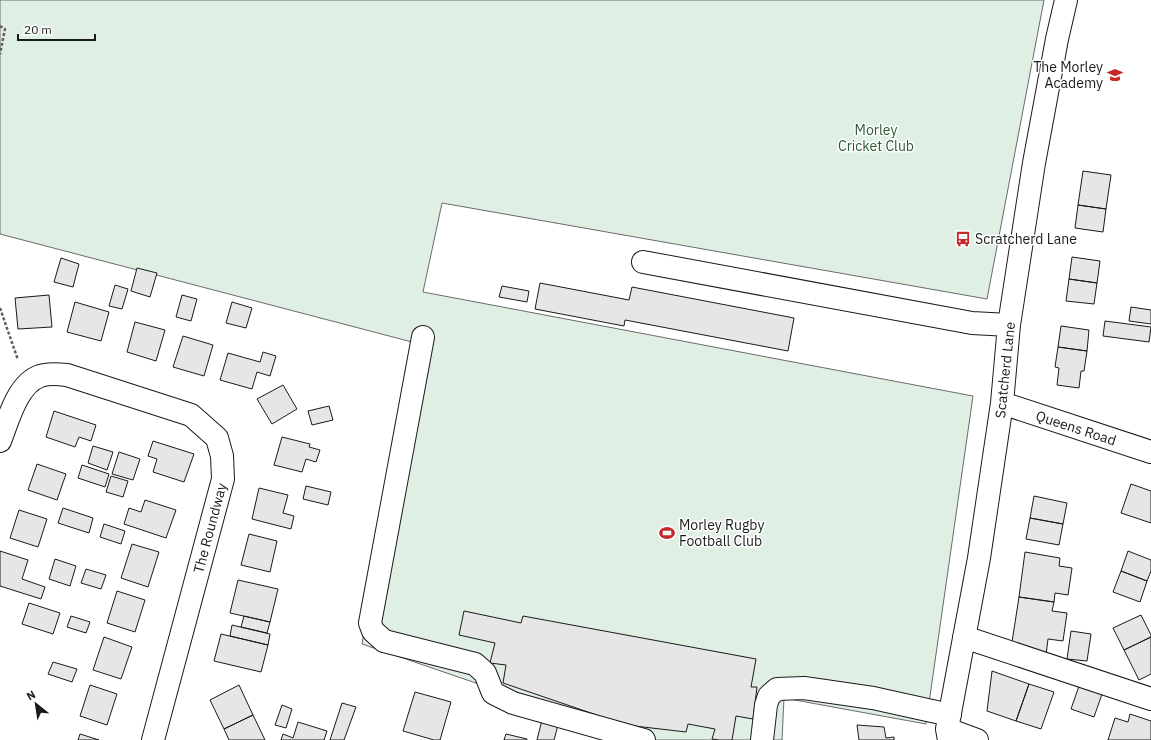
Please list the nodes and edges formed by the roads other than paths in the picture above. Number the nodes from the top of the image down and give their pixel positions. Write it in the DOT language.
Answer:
graph roads {
  1 [pos="1066,0"];
  2 [pos="643,262"];
  3 [pos="1009,325"];
  4 [pos="423,337"];
  5 [pos="1002,403"];
  6 [pos="0,441"];
  7 [pos="1151,452"];
  8 [pos="964,637"];
  9 [pos="1151,699"];
  10 [pos="949,728"];
  11 [pos="153,740"];
  12 [pos="644,740"];
  13 [pos="762,740"];
  14 [pos="977,740"];
  1 -- 3 [label="street, Scatcherd Lane"];
  2 -- 3 [label="street"];
  3 -- 5 [label="street, Scatcherd Lane"];
  4 -- 12 [label="street"];
  5 -- 7 [label="street, Queens Road"];
  5 -- 8 [label="street, Scatcherd Lane"];
  6 -- 11 [label="street, The Roundway"];
  8 -- 9 [label="street"];
  8 -- 10 [label="street, Scatcherd Lane"];
  10 -- 13 [label="street"];
  10 -- 14 [label="street"];
}
